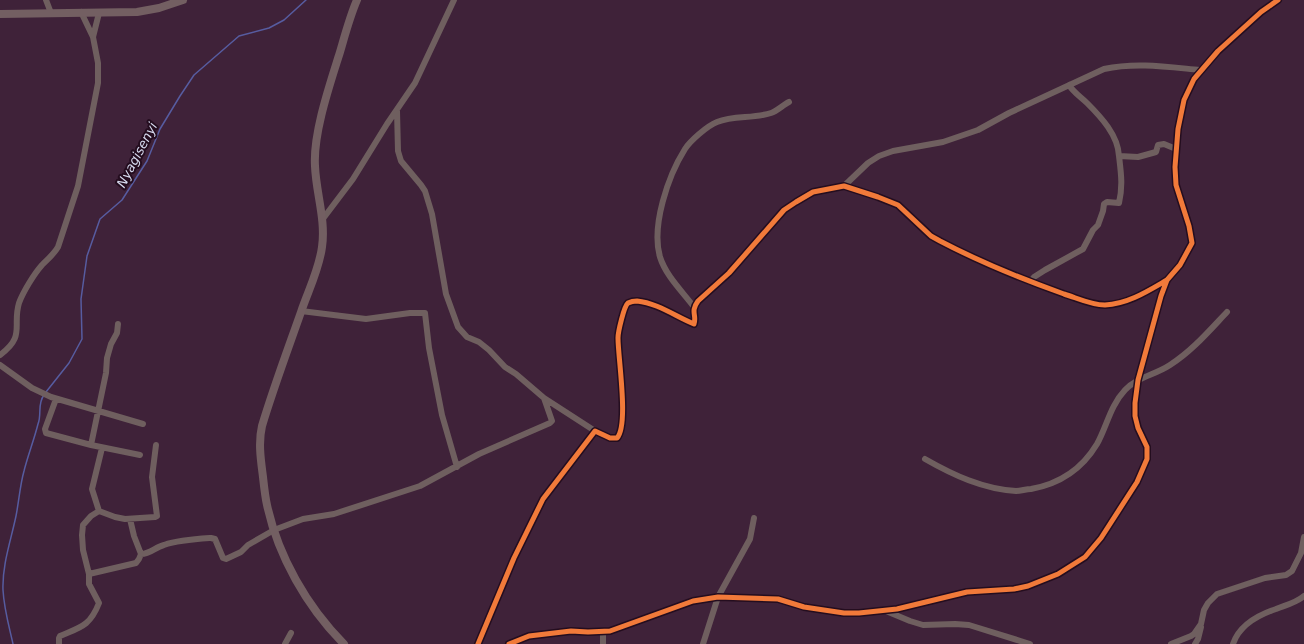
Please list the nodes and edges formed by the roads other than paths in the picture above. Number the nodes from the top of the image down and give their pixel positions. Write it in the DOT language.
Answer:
graph roads {
  1 [pos="46,0"];
  2 [pos="183,0"];
  3 [pos="357,0"];
  4 [pos="454,0"];
  5 [pos="1278,0"];
  6 [pos="81,12"];
  7 [pos="50,13"];
  8 [pos="99,13"];
  9 [pos="0,14"];
  10 [pos="93,37"];
  11 [pos="1200,70"];
  12 [pos="1069,85"];
  13 [pos="789,102"];
  14 [pos="396,111"];
  15 [pos="1176,149"];
  16 [pos="1119,156"];
  17 [pos="844,186"];
  18 [pos="322,220"];
  19 [pos="1167,280"];
  20 [pos="1030,282"];
  21 [pos="694,306"];
  22 [pos="301,311"];
  23 [pos="1227,312"];
  24 [pos="118,324"];
  25 [pos="0,355"];
  26 [pos="0,365"];
  27 [pos="1138,380"];
  28 [pos="544,398"];
  29 [pos="56,399"];
  30 [pos="98,411"];
  31 [pos="143,424"];
  32 [pos="595,431"];
  33 [pos="91,445"];
  34 [pos="156,445"];
  35 [pos="102,448"];
  36 [pos="140,455"];
  37 [pos="925,459"];
  38 [pos="457,467"];
  39 [pos="99,511"];
  40 [pos="754,518"];
  41 [pos="130,519"];
  42 [pos="274,530"];
  43 [pos="1304,537"];
  44 [pos="141,554"];
  45 [pos="89,574"];
  46 [pos="1304,596"];
  47 [pos="718,597"];
  48 [pos="884,610"];
  49 [pos="1201,624"];
  50 [pos="603,632"];
  51 [pos="292,633"];
  52 [pos="59,644"];
  53 [pos="285,644"];
  54 [pos="344,644"];
  55 [pos="478,644"];
  56 [pos="509,644"];
  57 [pos="603,644"];
  58 [pos="703,644"];
  59 [pos="1030,644"];
  60 [pos="1171,644"];
  61 [pos="1195,644"];
  62 [pos="1233,644"];
  1 -- 7 [label="street"];
  2 -- 8 [label="main road"];
  3 -- 18 [label="main road"];
  4 -- 14 [label="street"];
  5 -- 11 [label="street"];
  6 -- 7 [label="main road"];
  6 -- 8 [label="main road"];
  6 -- 10 [label="street"];
  7 -- 9 [label="main road"];
  8 -- 10 [label="street"];
  10 -- 25 [label="street"];
  11 -- 12 [label="street"];
  11 -- 15 [label="street"];
  12 -- 16 [label="street"];
  12 -- 17 [label="street"];
  13 -- 21 [label="street"];
  14 -- 18 [label="street"];
  14 -- 28 [label="street"];
  15 -- 16 [label="street"];
  15 -- 19 [label="street"];
  16 -- 20 [label="street"];
  17 -- 20 [label="street"];
  17 -- 21 [label="street"];
  18 -- 22 [label="main road"];
  19 -- 20 [label="street"];
  19 -- 27 [label="street"];
  21 -- 32 [label="street"];
  22 -- 38 [label="street"];
  22 -- 42 [label="main road"];
  23 -- 27 [label="street"];
  24 -- 30 [label="street"];
  26 -- 29 [label="street"];
  27 -- 37 [label="street"];
  27 -- 48 [label="street"];
  28 -- 32 [label="street"];
  28 -- 38 [label="street"];
  29 -- 30 [label="street"];
  29 -- 33 [label="street"];
  30 -- 31 [label="street"];
  30 -- 33 [label="street"];
  32 -- 55 [label="street"];
  33 -- 35 [label="street"];
  34 -- 41 [label="street"];
  35 -- 36 [label="street"];
  35 -- 39 [label="street"];
  38 -- 42 [label="street"];
  39 -- 41 [label="street"];
  39 -- 45 [label="street"];
  40 -- 47 [label="street"];
  41 -- 44 [label="street"];
  42 -- 44 [label="street"];
  42 -- 54 [label="main road"];
  43 -- 49 [label="street"];
  44 -- 45 [label="street"];
  45 -- 52 [label="street"];
  46 -- 62 [label="street"];
  47 -- 48 [label="street"];
  47 -- 50 [label="street"];
  47 -- 58 [label="street"];
  48 -- 59 [label="street"];
  49 -- 60 [label="street"];
  49 -- 61 [label="street"];
  50 -- 56 [label="street"];
  50 -- 57 [label="street"];
  51 -- 53 [label="street"];
}
